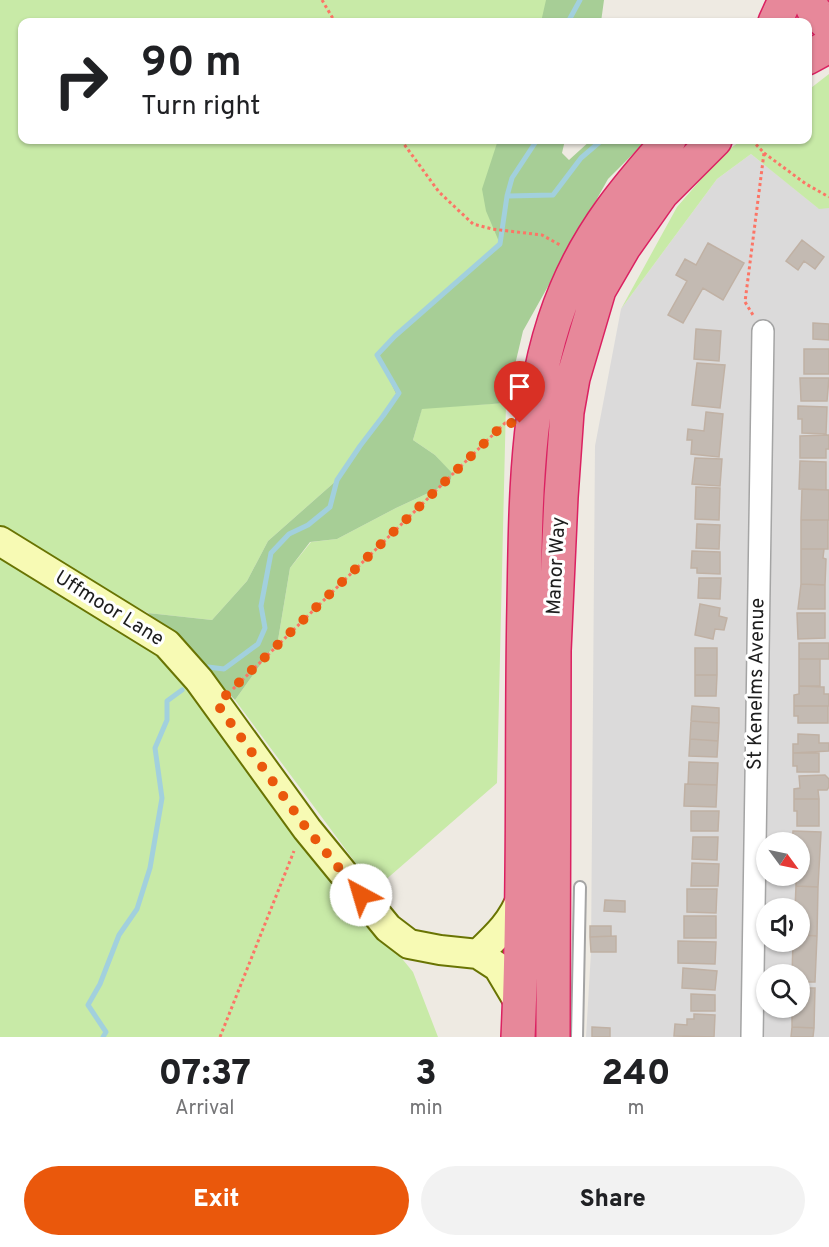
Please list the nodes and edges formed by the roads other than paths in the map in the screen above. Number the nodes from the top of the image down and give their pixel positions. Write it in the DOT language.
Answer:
graph roads {
  1 [pos="785,0"];
  2 [pos="809,0"];
  3 [pos="777,18"];
  4 [pos="829,25"];
  5 [pos="829,46"];
  6 [pos="812,55"];
  7 [pos="665,144"];
  8 [pos="711,144"];
  9 [pos="763,331"];
  10 [pos="0,541"];
  11 [pos="580,887"];
  12 [pos="522,896"];
  13 [pos="478,954"];
  14 [pos="520,1004"];
  15 [pos="518,1037"];
  16 [pos="553,1037"];
  17 [pos="577,1037"];
  18 [pos="752,1037"];
  1 -- 3 [label="highway"];
  2 -- 4 [label="highway"];
  5 -- 6 [label="highway"];
  7 -- 12 [label="highway, Manor Way"];
  8 -- 16 [label="highway, Manor Way"];
  9 -- 18 [label="street, St Kenelms Avenue"];
  10 -- 13 [label="street, Uffmoor Lane"];
  11 -- 17 [label="lane"];
  12 -- 13 [label="street"];
  12 -- 14 [label="highway, Manor Way"];
  13 -- 14 [label="street"];
  14 -- 15 [label="highway, Manor Way"];
}
